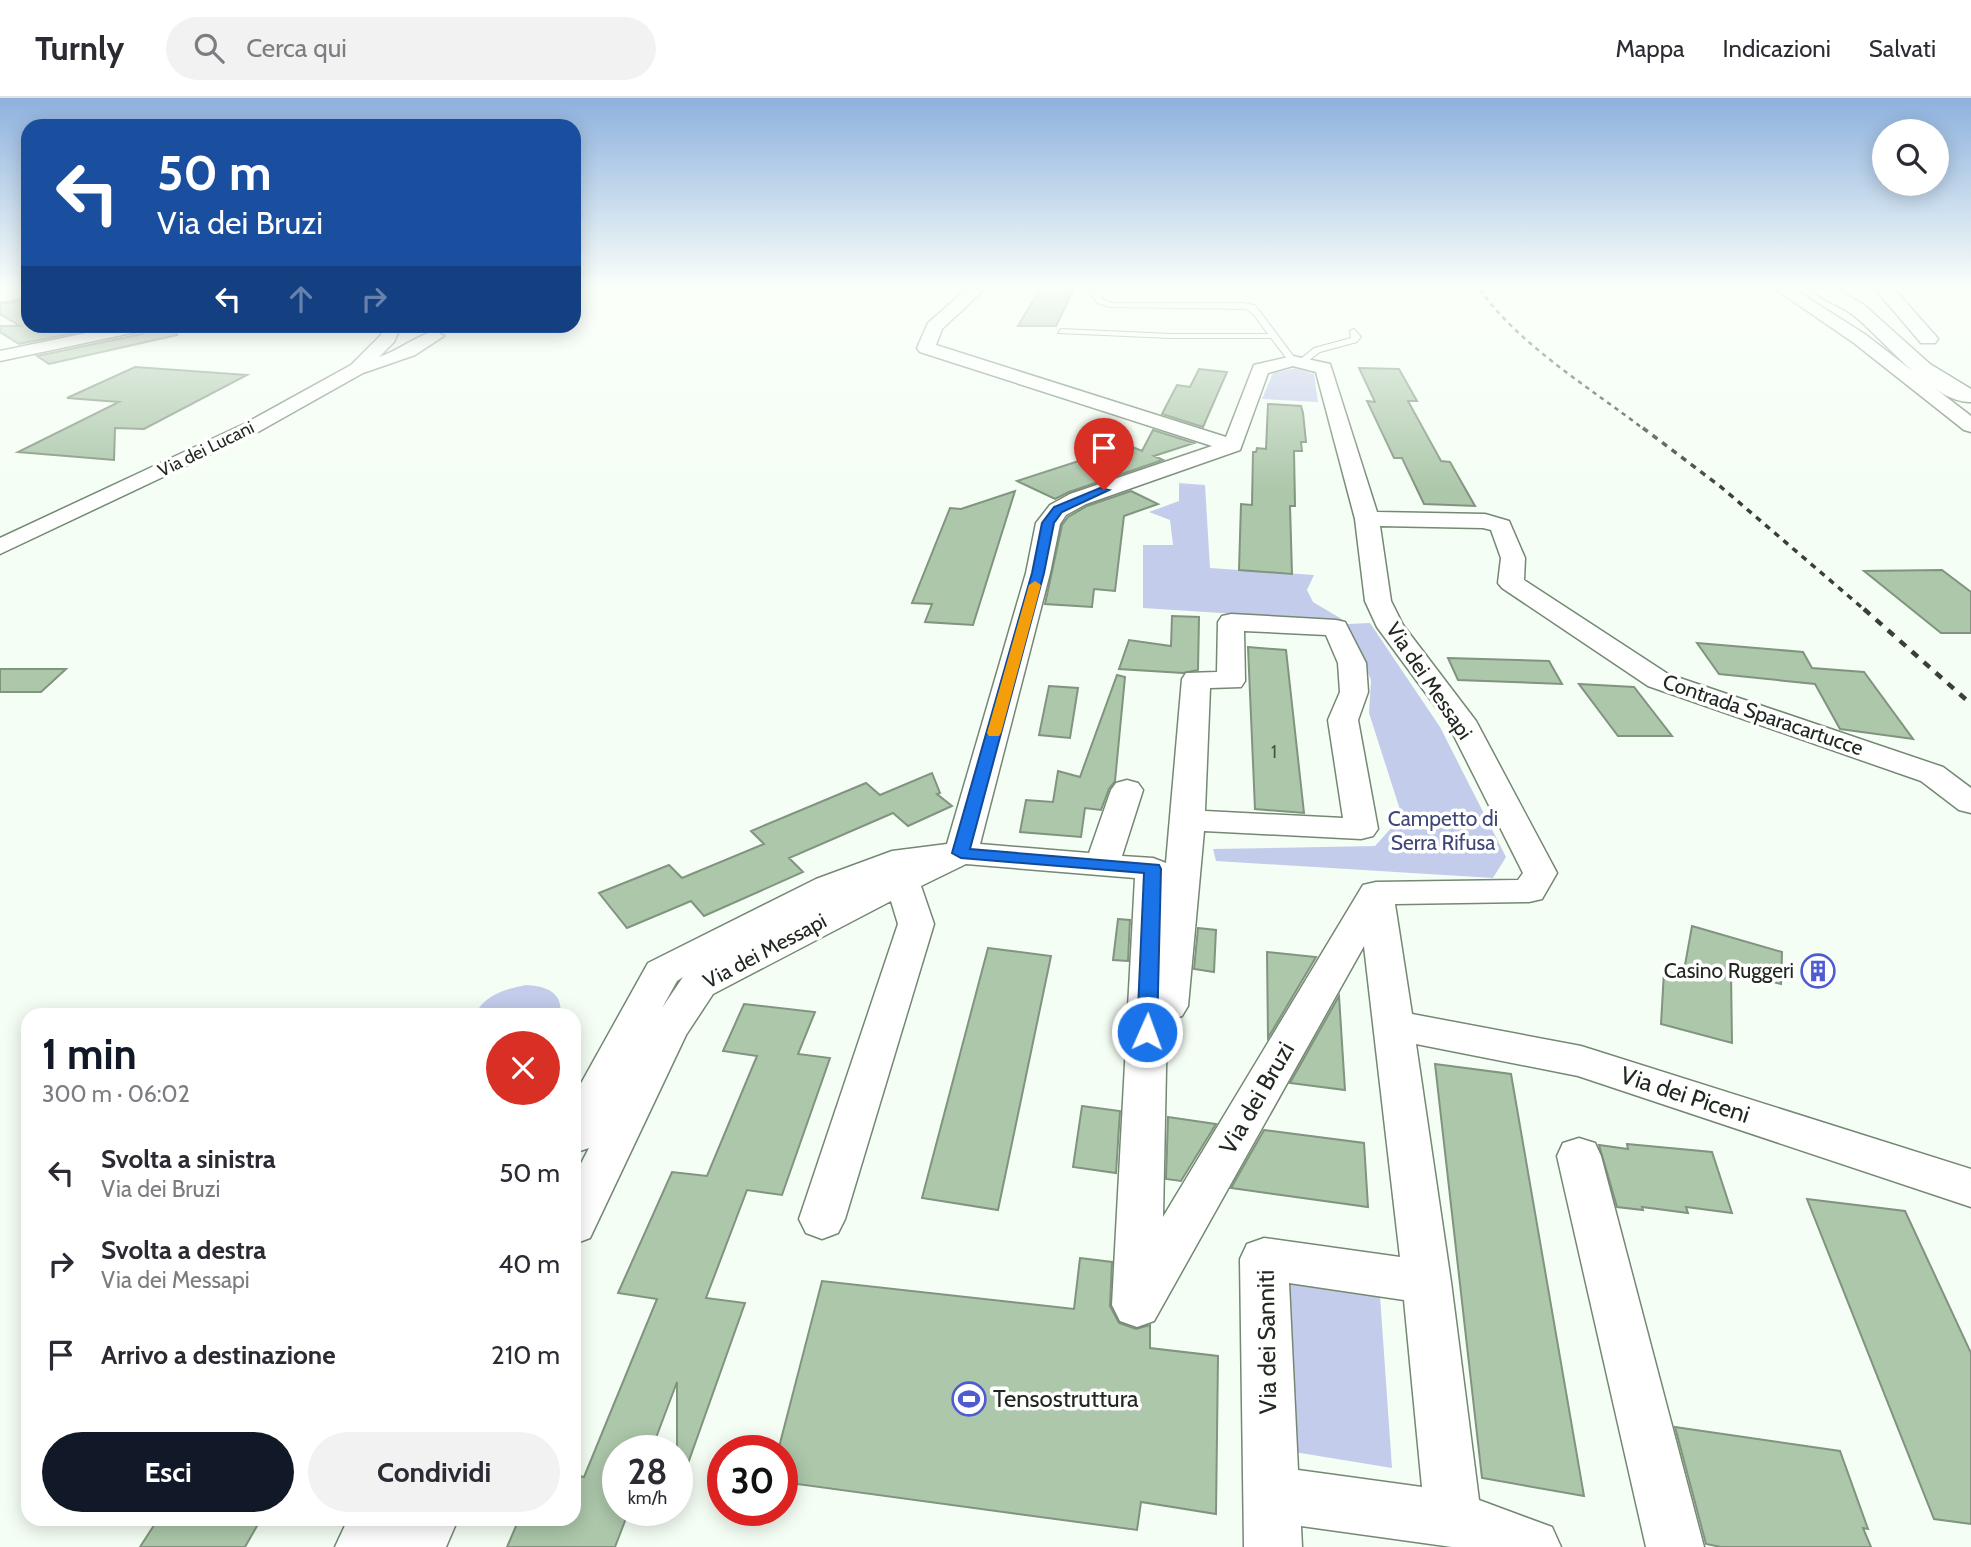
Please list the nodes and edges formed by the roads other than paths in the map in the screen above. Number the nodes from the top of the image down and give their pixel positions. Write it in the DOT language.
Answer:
graph roads {
  1 [pos="369,357"];
  2 [pos="401,357"];
  3 [pos="953,357"];
  4 [pos="1293,357"];
  5 [pos="1304,357"];
  6 [pos="1882,357"];
  7 [pos="1911,357"];
  8 [pos="1921,357"];
  9 [pos="1297,361"];
  10 [pos="357,369"];
  11 [pos="1969,387"];
  12 [pos="1971,426"];
  13 [pos="1233,446"];
  14 [pos="1367,519"];
  15 [pos="0,547"];
  16 [pos="1127,790"];
  17 [pos="1971,803"];
  18 [pos="1188,820"];
  19 [pos="961,853"];
  20 [pos="1102,865"];
  21 [pos="901,882"];
  22 [pos="1376,893"];
  23 [pos="1393,1025"];
  24 [pos="600,1113"];
  25 [pos="1579,1156"];
  26 [pos="1971,1188"];
  27 [pos="581,1194"];
  28 [pos="822,1219"];
  29 [pos="1427,1282"];
  30 [pos="1137,1305"];
  31 [pos="1272,1520"];
  32 [pos="1453,1520"];
  33 [pos="374,1526"];
  34 [pos="426,1526"];
  35 [pos="364,1547"];
  36 [pos="416,1547"];
  37 [pos="1532,1547"];
  38 [pos="1675,1547"];
  1 -- 10 [label="street, Via dei Lucani"];
  2 -- 10 [label="street"];
  3 -- 13 [label="street"];
  4 -- 9 [label="lane"];
  5 -- 9 [label="lane"];
  6 -- 12 [label="street"];
  7 -- 11 [label="highway"];
  8 -- 11 [label="highway"];
  9 -- 13 [label="street"];
  9 -- 14 [label="street, Via dei Messapi"];
  10 -- 15 [label="street, Via dei Lucani"];
  13 -- 19 [label="street"];
  14 -- 17 [label="street, Contrada Sparacartucce"];
  14 -- 22 [label="street, Via dei Messapi"];
  16 -- 20 [label="street"];
  18 -- 18 [label="street"];
  18 -- 30 [label="street"];
  19 -- 20 [label="street"];
  19 -- 21 [label="street, Via dei Messapi"];
  19 -- 24 [label="street, Via dei Messapi"];
  20 -- 30 [label="street"];
  21 -- 24 [label="street, Via dei Messapi"];
  21 -- 28 [label="street"];
  22 -- 23 [label="street"];
  22 -- 30 [label="street, Via dei Bruzi"];
  23 -- 26 [label="street, Via dei Piceni"];
  23 -- 29 [label="street"];
  24 -- 27 [label="street, Via dei Messapi"];
  25 -- 38 [label="street"];
  29 -- 31 [label="street, Via dei Sanniti"];
  29 -- 32 [label="street"];
  31 -- 32 [label="street"];
  32 -- 37 [label="street"];
  33 -- 35 [label="street"];
  34 -- 36 [label="street"];
}
